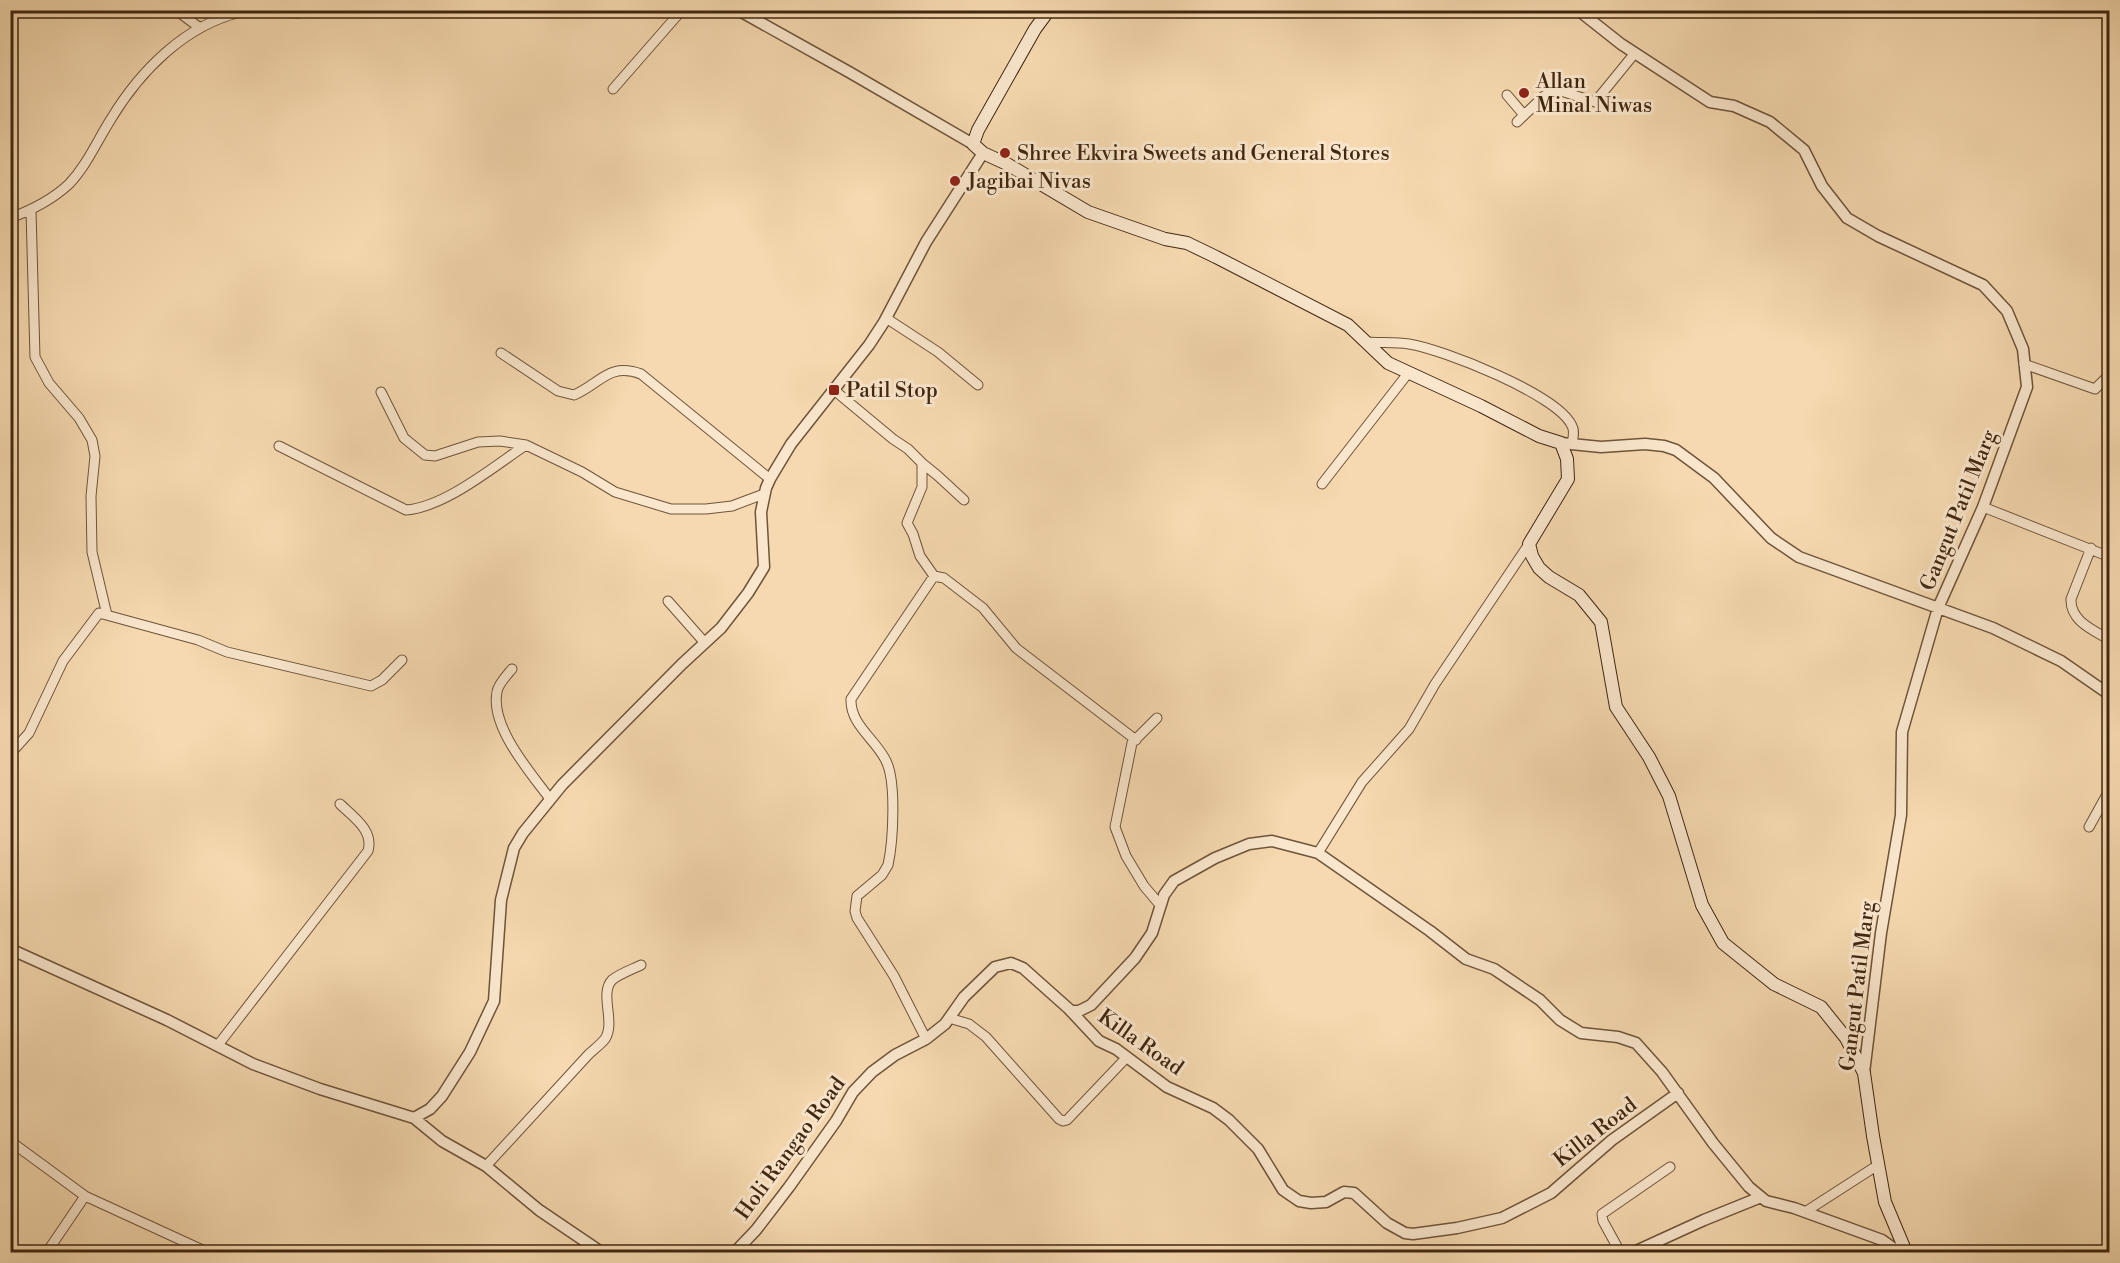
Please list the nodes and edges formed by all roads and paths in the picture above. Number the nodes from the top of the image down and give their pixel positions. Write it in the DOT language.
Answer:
graph roads {
  1 [pos="176,10"];
  2 [pos="307,10"];
  3 [pos="682,10"];
  4 [pos="738,10"];
  5 [pos="1049,10"];
  6 [pos="1578,10"];
  7 [pos="200,28"];
  8 [pos="1635,53"];
  9 [pos="614,89"];
  10 [pos="1507,95"];
  11 [pos="978,149"];
  12 [pos="31,211"];
  13 [pos="10,218"];
  14 [pos="886,318"];
  15 [pos="1367,342"];
  16 [pos="501,353"];
  17 [pos="2024,364"];
  18 [pos="1409,372"];
  19 [pos="2109,374"];
  20 [pos="978,385"];
  21 [pos="834,390"];
  22 [pos="381,392"];
  23 [pos="1566,443"];
  24 [pos="526,445"];
  25 [pos="279,446"];
  26 [pos="922,463"];
  27 [pos="770,479"];
  28 [pos="1322,484"];
  29 [pos="764,494"];
  30 [pos="964,500"];
  31 [pos="1983,507"];
  32 [pos="1529,544"];
  33 [pos="2091,548"];
  34 [pos="2109,557"];
  35 [pos="934,576"];
  36 [pos="668,601"];
  37 [pos="1938,608"];
  38 [pos="107,615"];
  39 [pos="2109,640"];
  40 [pos="705,643"];
  41 [pos="402,660"];
  42 [pos="512,669"];
  43 [pos="2109,695"];
  44 [pos="1157,718"];
  45 [pos="1136,740"];
  46 [pos="10,754"];
  47 [pos="2109,789"];
  48 [pos="550,800"];
  49 [pos="340,804"];
  50 [pos="2089,827"];
  51 [pos="1318,853"];
  52 [pos="1160,905"];
  53 [pos="10,949"];
  54 [pos="641,965"];
  55 [pos="1072,1011"];
  56 [pos="950,1018"];
  57 [pos="926,1039"];
  58 [pos="219,1045"];
  59 [pos="1127,1057"];
  60 [pos="1864,1073"];
  61 [pos="1678,1093"];
  62 [pos="414,1118"];
  63 [pos="10,1141"];
  64 [pos="1878,1165"];
  65 [pos="486,1166"];
  66 [pos="1670,1167"];
  67 [pos="85,1196"];
  68 [pos="1761,1197"];
  69 [pos="1805,1212"];
  70 [pos="1659,1247"];
  71 [pos="2109,1248"];
  72 [pos="195,1250"];
  73 [pos="47,1252"];
  74 [pos="207,1252"];
  75 [pos="602,1252"];
  76 [pos="735,1252"];
  77 [pos="1620,1252"];
  78 [pos="1634,1252"];
  79 [pos="1899,1252"];
  80 [pos="1906,1252"];
  81 [pos="2106,1252"];
  1 -- 7 [label="street"];
  2 -- 7 [label="street"];
  3 -- 9 [label="street"];
  4 -- 11 [label="street"];
  5 -- 11 [label="main road"];
  6 -- 8 [label="street, Gangut Patil Marg"];
  7 -- 12 [label="street"];
  8 -- 10 [label="street"];
  8 -- 17 [label="street, Gangut Patil Marg"];
  11 -- 14 [label="street"];
  11 -- 15 [label="main road"];
  12 -- 13 [label="street"];
  12 -- 38 [label="street"];
  14 -- 20 [label="street"];
  14 -- 21 [label="street"];
  15 -- 18 [label="main road"];
  15 -- 23 [label="street"];
  16 -- 27 [label="street"];
  17 -- 19 [label="street"];
  17 -- 31 [label="street, Gangut Patil Marg"];
  18 -- 23 [label="main road"];
  18 -- 28 [label="street"];
  21 -- 26 [label="street"];
  21 -- 27 [label="street"];
  22 -- 24 [label="street"];
  23 -- 32 [label="main road"];
  23 -- 37 [label="street"];
  24 -- 25 [label="street"];
  24 -- 29 [label="street"];
  26 -- 30 [label="street"];
  26 -- 35 [label="street"];
  27 -- 29 [label="street"];
  29 -- 40 [label="street"];
  31 -- 33 [label="street"];
  31 -- 37 [label="street, Gangut Patil Marg"];
  32 -- 51 [label="street"];
  32 -- 60 [label="main road"];
  33 -- 34 [label="street"];
  33 -- 39 [label="street"];
  35 -- 45 [label="street"];
  35 -- 57 [label="street"];
  36 -- 40 [label="street"];
  37 -- 43 [label="street"];
  37 -- 60 [label="street, Gangut Patil Marg"];
  38 -- 41 [label="street"];
  38 -- 46 [label="street"];
  40 -- 48 [label="street"];
  42 -- 48 [label="street"];
  44 -- 45 [label="street"];
  45 -- 52 [label="street"];
  47 -- 50 [label="street"];
  48 -- 62 [label="street"];
  49 -- 58 [label="street"];
  51 -- 52 [label="street, Killa Road"];
  51 -- 61 [label="street, Killa Road"];
  52 -- 55 [label="street, Killa Road"];
  53 -- 58 [label="street"];
  54 -- 65 [label="street"];
  55 -- 56 [label="street, Holi Rangao Road"];
  55 -- 59 [label="street, Killa Road"];
  56 -- 57 [label="street, Holi Rangao Road"];
  56 -- 59 [label="street"];
  57 -- 76 [label="street, Holi Rangao Road"];
  58 -- 62 [label="street"];
  59 -- 61 [label="street, Killa Road"];
  60 -- 64 [label="main road, Gangut Patil Marg"];
  61 -- 68 [label="street, Killa Road"];
  62 -- 65 [label="street"];
  63 -- 67 [label="street"];
  64 -- 69 [label="street"];
  64 -- 80 [label="main road, Gangut Patil Marg"];
  65 -- 75 [label="street"];
  66 -- 77 [label="street"];
  67 -- 72 [label="street"];
  67 -- 73 [label="street"];
  68 -- 69 [label="street, Killa Road"];
  68 -- 70 [label="street"];
  69 -- 79 [label="street, Killa Road"];
  70 -- 78 [label="street"];
  71 -- 81 [label="street"];
  72 -- 74 [label="street"];
}
